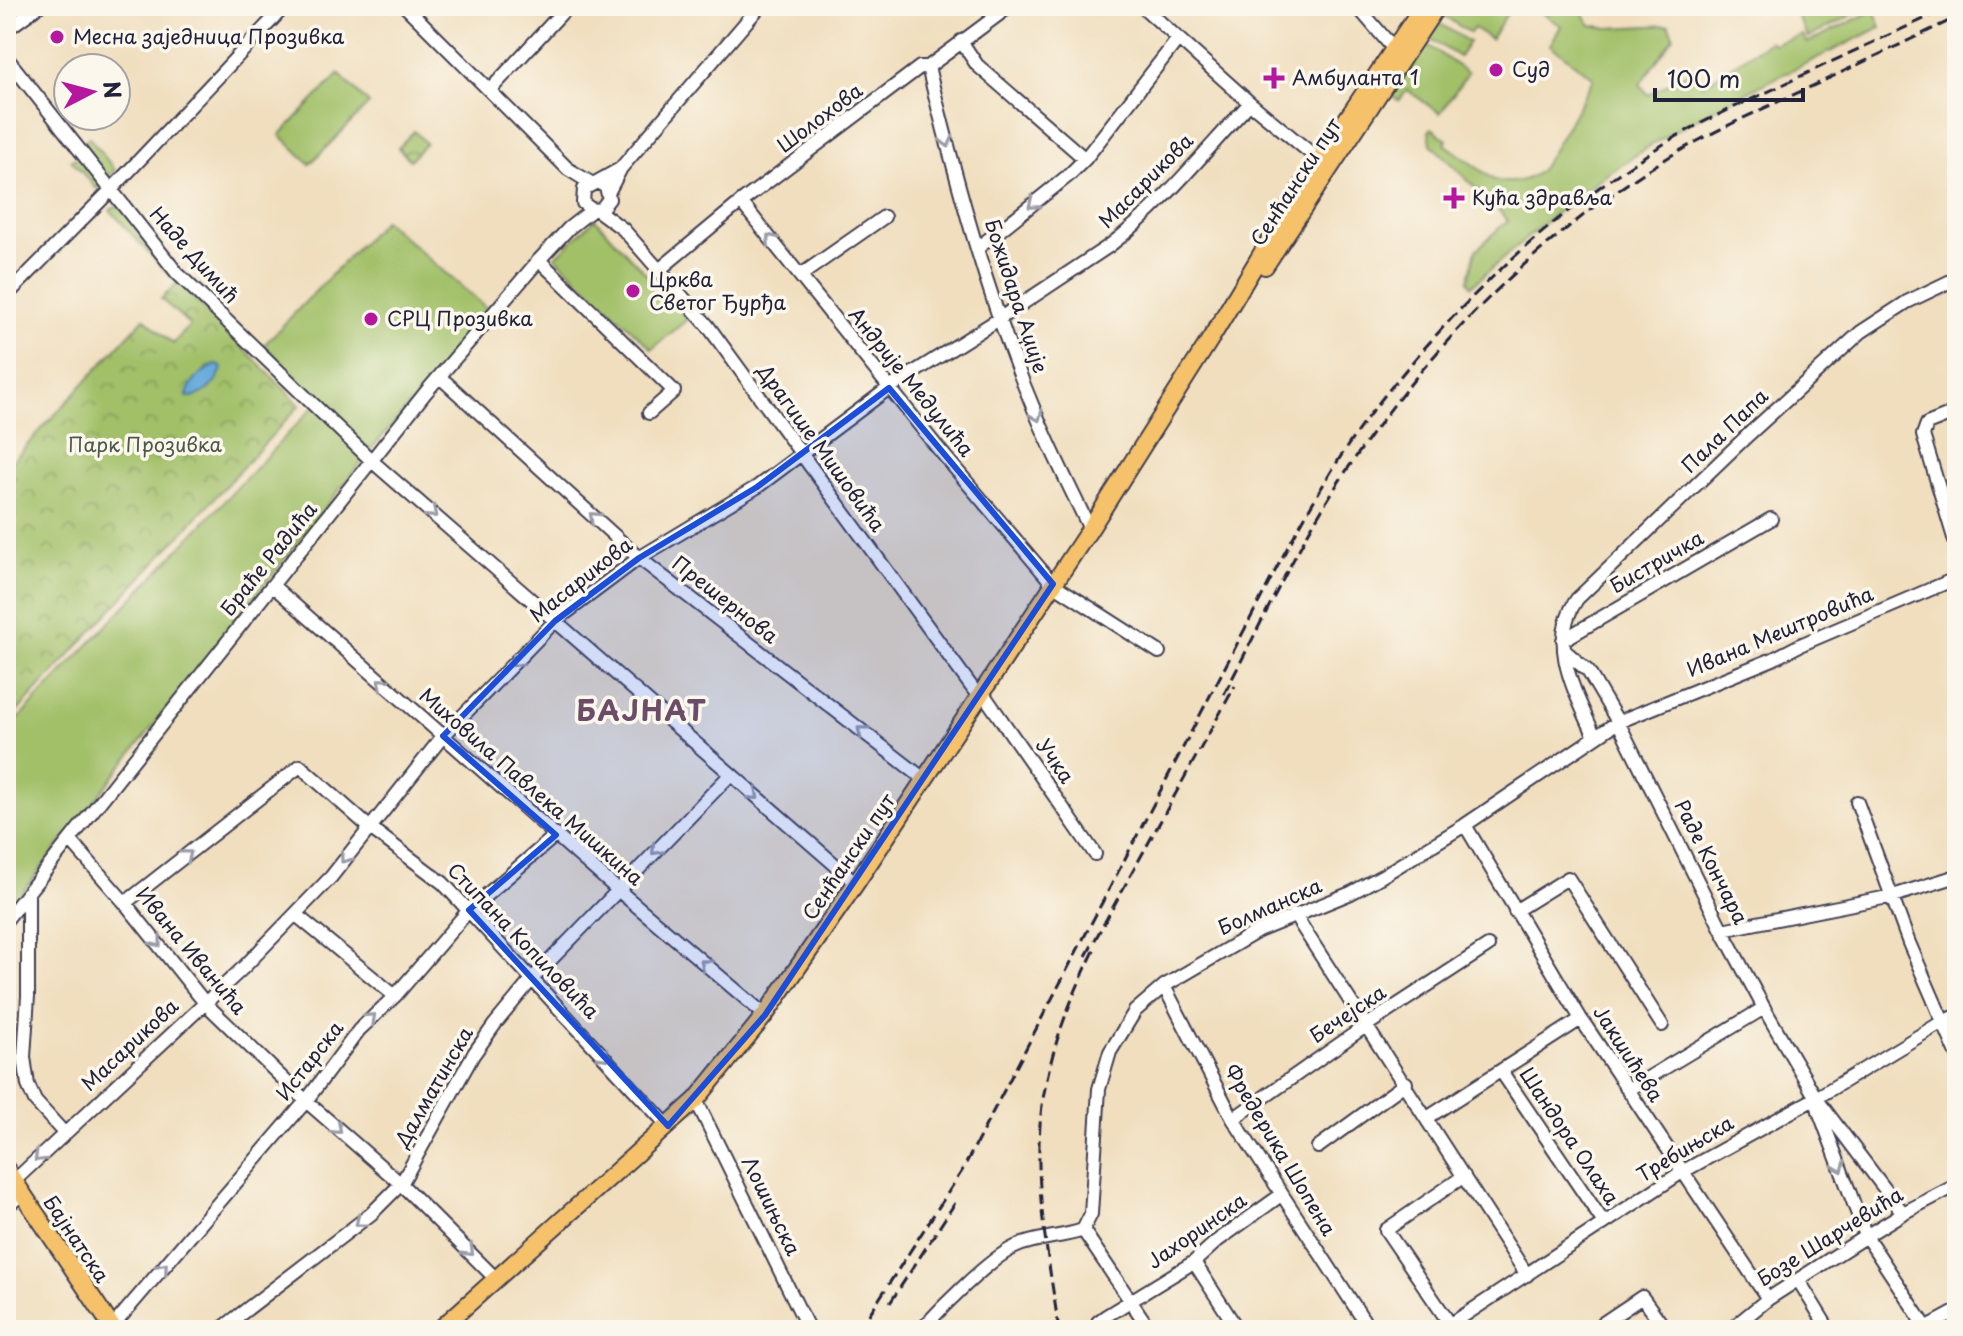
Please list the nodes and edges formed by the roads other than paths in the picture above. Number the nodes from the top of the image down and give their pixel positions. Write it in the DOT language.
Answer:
graph roads {
  1 [pos="39,6"];
  2 [pos="285,6"];
  3 [pos="568,6"];
  4 [pos="760,6"];
  5 [pos="1010,6"];
  6 [pos="1142,6"];
  7 [pos="1357,6"];
  8 [pos="1423,6"];
  9 [pos="1437,6"];
  10 [pos="412,8"];
  11 [pos="6,30"];
  12 [pos="1178,39"];
  13 [pos="961,41"];
  14 [pos="1393,48"];
  15 [pos="6,57"];
  16 [pos="928,67"];
  17 [pos="491,89"];
  18 [pos="1250,103"];
  19 [pos="1085,159"];
  20 [pos="1325,164"];
  21 [pos="568,169"];
  22 [pos="602,188"];
  23 [pos="111,190"];
  24 [pos="741,202"];
  25 [pos="589,205"];
  26 [pos="884,217"];
  27 [pos="623,229"];
  28 [pos="979,247"];
  29 [pos="539,260"];
  30 [pos="659,270"];
  31 [pos="801,275"];
  32 [pos="1957,278"];
  33 [pos="6,296"];
  34 [pos="999,319"];
  35 [pos="440,377"];
  36 [pos="889,388"];
  37 [pos="1957,412"];
  38 [pos="649,413"];
  39 [pos="801,454"];
  40 [pos="373,462"];
  41 [pos="1771,519"];
  42 [pos="1090,529"];
  43 [pos="1957,548"];
  44 [pos="639,558"];
  45 [pos="1957,578"];
  46 [pos="1053,584"];
  47 [pos="273,586"];
  48 [pos="555,621"];
  49 [pos="1564,645"];
  50 [pos="1159,652"];
  51 [pos="980,694"];
  52 [pos="1618,722"];
  53 [pos="443,736"];
  54 [pos="1595,737"];
  55 [pos="731,774"];
  56 [pos="924,779"];
  57 [pos="1857,802"];
  58 [pos="1465,825"];
  59 [pos="369,827"];
  60 [pos="556,835"];
  61 [pos="70,840"];
  62 [pos="1095,854"];
  63 [pos="1957,876"];
  64 [pos="856,883"];
  65 [pos="618,890"];
  66 [pos="28,894"];
  67 [pos="1893,896"];
  68 [pos="125,903"];
  69 [pos="469,910"];
  70 [pos="1515,911"];
  71 [pos="295,914"];
  72 [pos="1294,914"];
  73 [pos="6,920"];
  74 [pos="1722,930"];
  75 [pos="1488,946"];
  76 [pos="533,978"];
  77 [pos="1164,986"];
  78 [pos="395,996"];
  79 [pos="205,1003"];
  80 [pos="1764,1008"];
  81 [pos="765,1015"];
  82 [pos="1957,1016"];
  83 [pos="1581,1019"];
  84 [pos="1944,1021"];
  85 [pos="1367,1025"];
  86 [pos="1662,1025"];
  87 [pos="1957,1054"];
  88 [pos="1501,1071"];
  89 [pos="1406,1083"];
  90 [pos="1628,1090"];
  91 [pos="1816,1098"];
  92 [pos="696,1100"];
  93 [pos="306,1101"];
  94 [pos="1427,1118"];
  95 [pos="1233,1119"];
  96 [pos="668,1126"];
  97 [pos="64,1133"];
  98 [pos="1318,1147"];
  99 [pos="1682,1172"];
  100 [pos="1464,1176"];
  101 [pos="14,1181"];
  102 [pos="401,1184"];
  103 [pos="1957,1185"];
  104 [pos="1281,1195"];
  105 [pos="6,1207"];
  106 [pos="1903,1213"];
  107 [pos="1604,1223"];
  108 [pos="1083,1230"];
  109 [pos="1866,1236"];
  110 [pos="1194,1262"];
  111 [pos="1527,1275"];
  112 [pos="496,1279"];
  113 [pos="1799,1281"];
  114 [pos="1768,1299"];
  115 [pos="1129,1301"];
  116 [pos="1957,1311"];
  117 [pos="1446,1327"];
  118 [pos="113,1328"];
  119 [pos="1096,1328"];
  120 [pos="1925,1329"];
  121 [pos="220,1330"];
  122 [pos="439,1330"];
  123 [pos="809,1330"];
  124 [pos="921,1330"];
  125 [pos="1150,1330"];
  126 [pos="1238,1330"];
  127 [pos="1370,1330"];
  128 [pos="1593,1330"];
  129 [pos="1666,1330"];
  130 [pos="1730,1330"];
  131 [pos="1829,1330"];
  1 -- 11 [label="street"];
  2 -- 23 [label="street"];
  3 -- 17 [label="street"];
  4 -- 22 [label="street"];
  5 -- 13 [label="street, Шолохова"];
  6 -- 12 [label="street"];
  7 -- 14 [label="street"];
  8 -- 14 [label="main road, Сенћански пут"];
  9 -- 20 [label="main road, Сенћански пут"];
  10 -- 17 [label="street"];
  12 -- 18 [label="street"];
  12 -- 19 [label="street"];
  13 -- 16 [label="street, Шолохова"];
  13 -- 19 [label="street"];
  14 -- 20 [label="main road, Сенћански пут"];
  15 -- 23 [label="street, Наде Димић"];
  16 -- 24 [label="street, Шолохова"];
  16 -- 28 [label="street, Божидара Аџије, one-way"];
  17 -- 21 [label="street"];
  18 -- 20 [label="street"];
  18 -- 34 [label="street, Масарикова"];
  19 -- 28 [label="street, one-way"];
  20 -- 42 [label="main road, Сенћански пут"];
  21 -- 22 [label="street"];
  21 -- 25 [label="street"];
  22 -- 25 [label="street"];
  22 -- 25 [label="street"];
  22 -- 27 [label="street, Драгише Мишовића"];
  23 -- 33 [label="street"];
  23 -- 40 [label="street, Наде Димић"];
  24 -- 30 [label="street, Шолохова"];
  31 -- 24 [label="street, Андрије Медулића, one-way"];
  25 -- 27 [label="street, Драгише Мишовића"];
  25 -- 29 [label="street, Браће Радића"];
  26 -- 31 [label="street"];
  27 -- 30 [label="street, Драгише Мишовића"];
  28 -- 34 [label="street, Божидара Аџије"];
  29 -- 35 [label="street, Браће Радића"];
  29 -- 38 [label="street"];
  30 -- 39 [label="street, Драгише Мишовића"];
  31 -- 36 [label="street, Андрије Медулића"];
  32 -- 49 [label="street, Пала Папа"];
  34 -- 36 [label="street, Масарикова"];
  34 -- 42 [label="street, Божидара Аџије, one-way"];
  35 -- 40 [label="street, Браће Радића"];
  44 -- 35 [label="street, Прешернова, one-way"];
  36 -- 39 [label="street, Масарикова"];
  36 -- 46 [label="street, Андрије Медулића"];
  37 -- 43 [label="street"];
  39 -- 44 [label="street, Масарикова"];
  39 -- 51 [label="street, Драгише Мишовића"];
  40 -- 47 [label="street, Браће Радића"];
  40 -- 48 [label="street, Наде Димић, one-way"];
  41 -- 49 [label="street, Бистричка"];
  42 -- 46 [label="main road, Сенћански пут"];
  44 -- 48 [label="street, Масарикова"];
  56 -- 44 [label="street, Прешернова, one-way"];
  45 -- 52 [label="street, Ивана Мештровића"];
  46 -- 50 [label="street, Андрије Медулића"];
  46 -- 51 [label="main road, Сенћански пут"];
  53 -- 47 [label="street, Миховила Павлека Мишкина, one-way"];
  47 -- 61 [label="street, Браће Радића"];
  48 -- 53 [label="street, Масарикова, one-way"];
  48 -- 55 [label="street, Наде Димић"];
  49 -- 52 [label="street, Раде Кончара"];
  49 -- 54 [label="street"];
  51 -- 56 [label="main road, Сенћански пут"];
  51 -- 62 [label="street, Учка"];
  52 -- 54 [label="street, Болманска"];
  52 -- 74 [label="street, Раде Кончара"];
  53 -- 59 [label="street, Масарикова"];
  53 -- 60 [label="street, Миховила Павлека Мишкина"];
  54 -- 58 [label="street, Болманска"];
  55 -- 64 [label="street, Наде Димић, one-way"];
  55 -- 65 [label="street, Далматинска, one-way"];
  56 -- 64 [label="main road, Сенћански пут"];
  57 -- 67 [label="street"];
  58 -- 70 [label="street, Јакшићева"];
  58 -- 72 [label="street, Болманска"];
  68 -- 59 [label="street, Стипана Копиловића, one-way"];
  59 -- 69 [label="street, Стипана Копиловића"];
  59 -- 71 [label="street, Масарикова, one-way"];
  60 -- 65 [label="street, Миховила Павлека Мишкина"];
  60 -- 69 [label="street, Истарска"];
  61 -- 66 [label="street, Браће Радића"];
  61 -- 68 [label="street, Ивана Иванића"];
  63 -- 67 [label="street"];
  64 -- 81 [label="main road, Сенћански пут"];
  65 -- 76 [label="street, Далматинска"];
  81 -- 65 [label="street, Миховила Павлека Мишкина, one-way"];
  66 -- 73 [label="street, Браће Радића"];
  66 -- 97 [label="street"];
  67 -- 74 [label="street"];
  67 -- 84 [label="street"];
  68 -- 79 [label="street, Ивана Иванића, one-way"];
  69 -- 76 [label="street, Стипана Копиловића"];
  69 -- 78 [label="street, Истарска"];
  70 -- 83 [label="street, Јакшићева"];
  70 -- 86 [label="street"];
  71 -- 78 [label="street"];
  71 -- 79 [label="street, Масарикова"];
  72 -- 77 [label="street, Болманска"];
  72 -- 85 [label="street"];
  74 -- 80 [label="street, Раде Кончара"];
  75 -- 85 [label="street, Бечејска"];
  76 -- 96 [label="street, Стипана Копиловића, one-way"];
  76 -- 102 [label="street, Далматинска"];
  77 -- 95 [label="street, Фредерика Шопена"];
  77 -- 108 [label="street, Болманска"];
  93 -- 78 [label="street, Истарска, one-way"];
  79 -- 93 [label="street, Ивана Иванића"];
  79 -- 97 [label="street, Масарикова"];
  80 -- 90 [label="street"];
  80 -- 91 [label="street, Раде Кончара"];
  81 -- 92 [label="main road, Сенћански пут"];
  82 -- 84 [label="street, Требињска"];
  83 -- 88 [label="street"];
  83 -- 90 [label="street, Јакшићева"];
  84 -- 87 [label="street"];
  84 -- 91 [label="street, Требињска"];
  85 -- 89 [label="street"];
  85 -- 95 [label="street, Бечејска"];
  88 -- 94 [label="street"];
  88 -- 107 [label="street, Шандора Олаха"];
  89 -- 94 [label="street"];
  89 -- 98 [label="street"];
  90 -- 99 [label="street, Јакшићева"];
  91 -- 99 [label="street, Требињска"];
  91 -- 106 [label="street, Раде Кончара"];
  91 -- 109 [label="street, Раде Кончара, one-way"];
  92 -- 96 [label="main road, Сенћански пут"];
  92 -- 123 [label="street, Лошињска"];
  93 -- 102 [label="street, Ивана Иванића, one-way"];
  118 -- 93 [label="street, Истарска, one-way"];
  94 -- 100 [label="street"];
  95 -- 104 [label="street, Фредерика Шопена"];
  96 -- 112 [label="main road, Сенћански пут"];
  97 -- 101 [label="street, Масарикова, one-way"];
  99 -- 107 [label="street, Требињска"];
  99 -- 114 [label="street, Јакшићева"];
  100 -- 111 [label="street"];
  100 -- 117 [label="street"];
  101 -- 105 [label="street, Масарикова"];
  101 -- 118 [label="main road, Бајнатска"];
  102 -- 112 [label="street, Ивана Иванића, one-way"];
  102 -- 121 [label="street, Далматинска, one-way"];
  103 -- 106 [label="street, Бозе Шарчевића"];
  104 -- 110 [label="street, Јахоринска"];
  104 -- 127 [label="street, Фредерика Шопена"];
  106 -- 109 [label="street, Бозе Шарчевића"];
  107 -- 111 [label="street, Требињска"];
  108 -- 115 [label="street"];
  108 -- 124 [label="street"];
  109 -- 113 [label="street, Бозе Шарчевића"];
  109 -- 120 [label="street, Раде Кончара"];
  110 -- 115 [label="street, Јахоринска"];
  110 -- 126 [label="street"];
  111 -- 117 [label="street, Требињска"];
  112 -- 122 [label="main road, Сенћански пут"];
  113 -- 114 [label="street, Бозе Шарчевића"];
  113 -- 131 [label="street"];
  114 -- 130 [label="street, Бозе Шарчевића"];
  115 -- 119 [label="street, Јахоринска"];
  115 -- 125 [label="street"];
  116 -- 120 [label="street"];
  128 -- 129 [label="street"];
}
